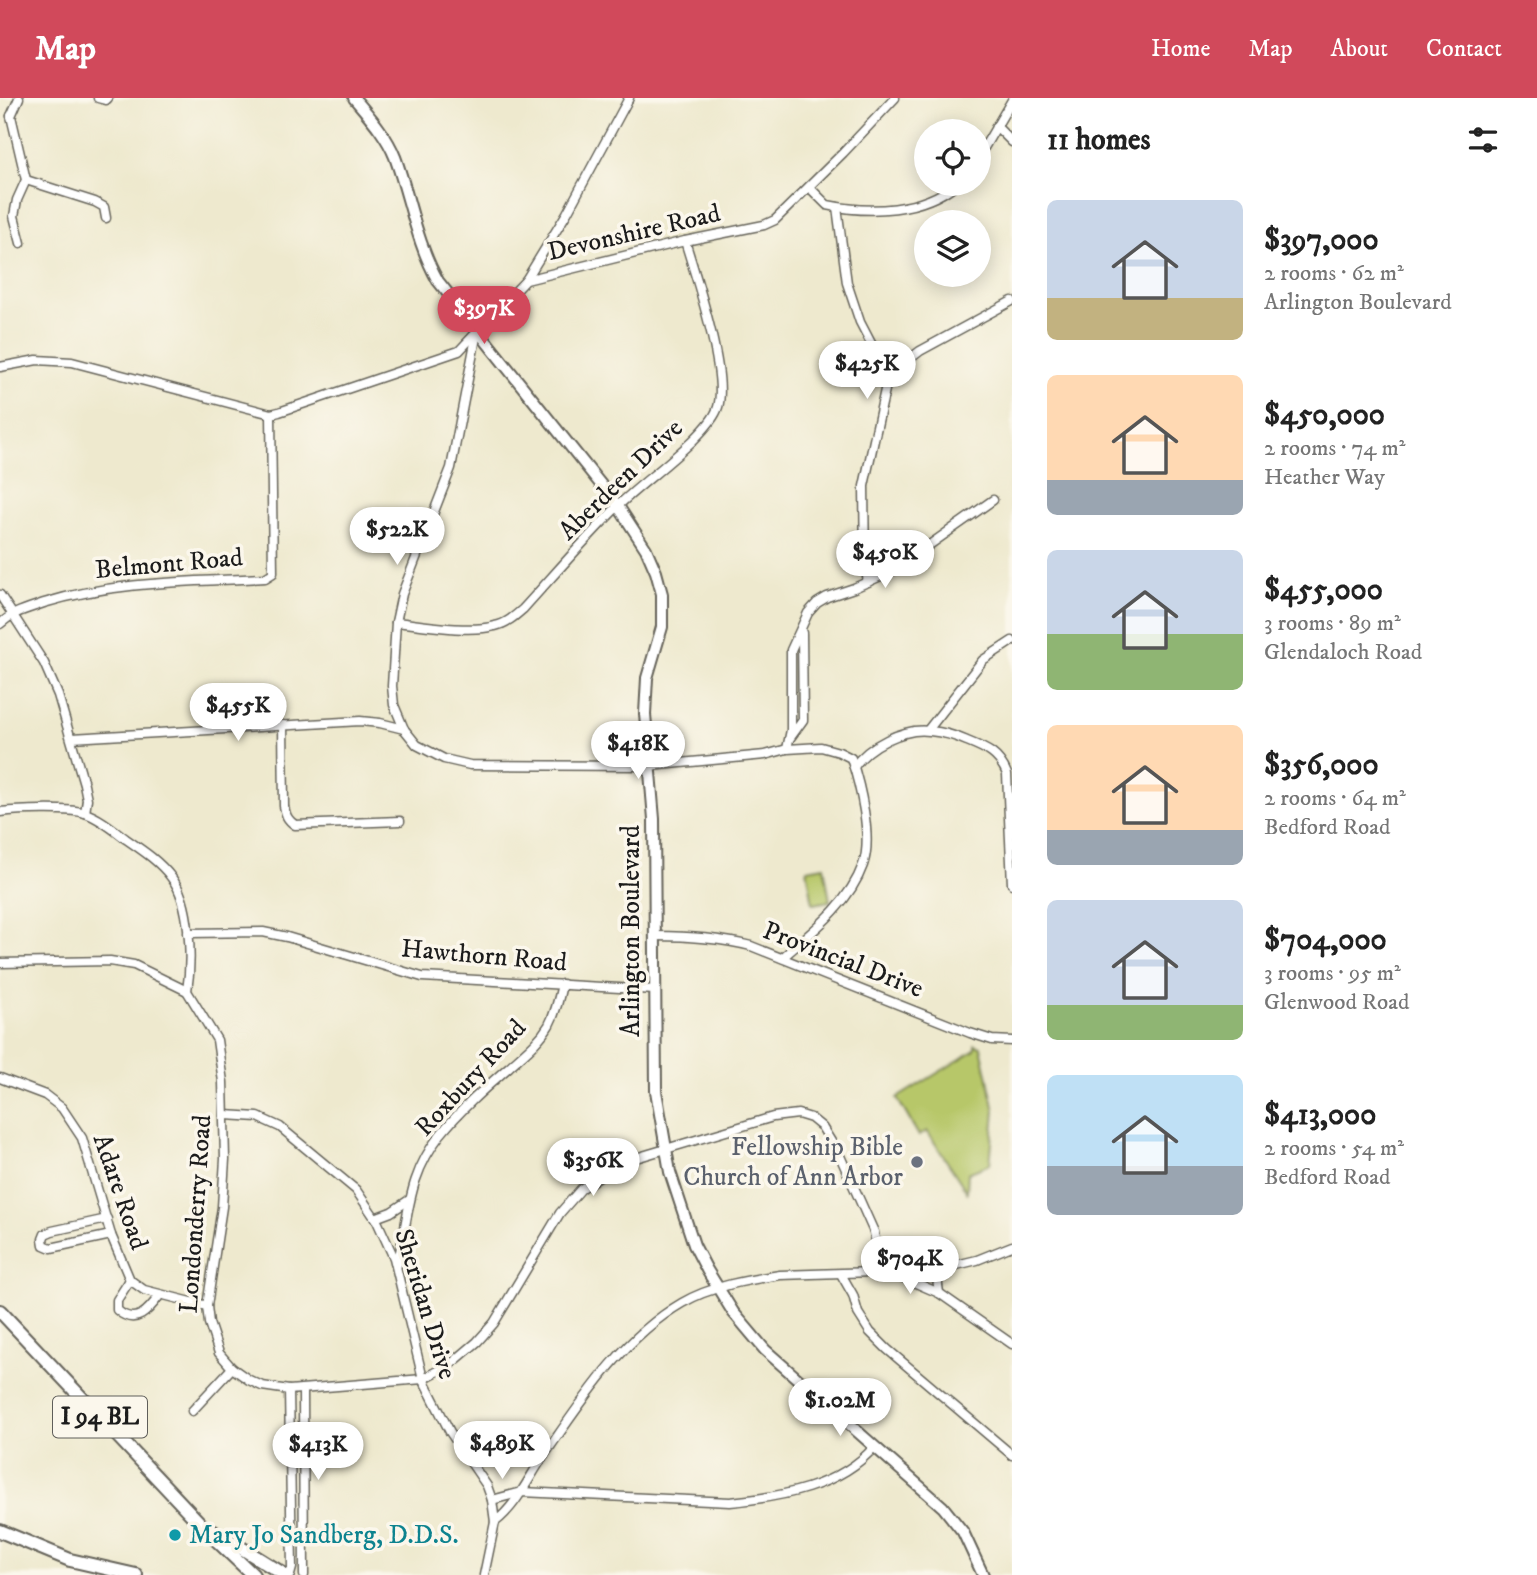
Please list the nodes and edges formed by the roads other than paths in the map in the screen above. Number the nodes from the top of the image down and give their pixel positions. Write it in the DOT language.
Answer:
graph roads {
  1 [pos="19,98"];
  2 [pos="98,98"];
  3 [pos="108,98"];
  4 [pos="354,98"];
  5 [pos="629,98"];
  6 [pos="895,98"];
  7 [pos="1012,100"];
  8 [pos="11,116"];
  9 [pos="0,117"];
  10 [pos="996,127"];
  11 [pos="991,136"];
  12 [pos="1012,142"];
  13 [pos="26,180"];
  14 [pos="809,187"];
  15 [pos="937,196"];
  16 [pos="836,207"];
  17 [pos="107,218"];
  18 [pos="685,241"];
  19 [pos="21,243"];
  20 [pos="526,280"];
  21 [pos="1012,301"];
  22 [pos="477,332"];
  23 [pos="0,367"];
  24 [pos="888,376"];
  25 [pos="271,414"];
  26 [pos="993,500"];
  27 [pos="618,506"];
  28 [pos="868,582"];
  29 [pos="0,595"];
  30 [pos="12,613"];
  31 [pos="396,622"];
  32 [pos="0,624"];
  33 [pos="802,627"];
  34 [pos="1012,641"];
  35 [pos="283,725"];
  36 [pos="404,729"];
  37 [pos="928,730"];
  38 [pos="72,738"];
  39 [pos="790,738"];
  40 [pos="787,749"];
  41 [pos="649,766"];
  42 [pos="854,767"];
  43 [pos="1009,773"];
  44 [pos="0,812"];
  45 [pos="85,813"];
  46 [pos="400,821"];
  47 [pos="1012,884"];
  48 [pos="188,933"];
  49 [pos="655,936"];
  50 [pos="782,958"];
  51 [pos="0,962"];
  52 [pos="562,984"];
  53 [pos="655,990"];
  54 [pos="187,991"];
  55 [pos="1012,1041"];
  56 [pos="0,1078"];
  57 [pos="225,1115"];
  58 [pos="666,1148"];
  59 [pos="409,1200"];
  60 [pos="375,1218"];
  61 [pos="107,1219"];
  62 [pos="111,1235"];
  63 [pos="1012,1246"];
  64 [pos="397,1268"];
  65 [pos="936,1269"];
  66 [pos="892,1272"];
  67 [pos="880,1273"];
  68 [pos="841,1274"];
  69 [pos="130,1280"];
  70 [pos="718,1289"];
  71 [pos="939,1293"];
  72 [pos="160,1294"];
  73 [pos="207,1306"];
  74 [pos="0,1311"];
  75 [pos="1012,1344"];
  76 [pos="232,1368"];
  77 [pos="423,1379"];
  78 [pos="289,1390"];
  79 [pos="303,1390"];
  80 [pos="192,1411"];
  81 [pos="874,1447"];
  82 [pos="1012,1455"];
  83 [pos="522,1492"];
  84 [pos="492,1500"];
  85 [pos="291,1504"];
  86 [pos="304,1504"];
  87 [pos="201,1522"];
  88 [pos="495,1522"];
  89 [pos="0,1531"];
  90 [pos="136,1575"];
  91 [pos="253,1575"];
  92 [pos="288,1575"];
  93 [pos="304,1575"];
  94 [pos="484,1575"];
  95 [pos="983,1575"];
  1 -- 8 [label="street"];
  2 -- 3 [label="street"];
  4 -- 22 [label="street, Arlington Boulevard"];
  5 -- 20 [label="street"];
  6 -- 14 [label="street, Devonshire Road"];
  7 -- 10 [label="street"];
  8 -- 9 [label="street"];
  8 -- 13 [label="street"];
  10 -- 11 [label="street"];
  10 -- 12 [label="street"];
  13 -- 17 [label="street"];
  13 -- 19 [label="street"];
  14 -- 16 [label="street"];
  14 -- 18 [label="street, Devonshire Road"];
  15 -- 16 [label="street"];
  16 -- 24 [label="street"];
  18 -- 20 [label="street, Devonshire Road"];
  18 -- 27 [label="street, Aberdeen Drive"];
  20 -- 22 [label="street, Devonshire Road"];
  21 -- 24 [label="street"];
  22 -- 25 [label="street, Devonshire Road"];
  22 -- 27 [label="street, Arlington Boulevard"];
  22 -- 31 [label="street"];
  23 -- 25 [label="street"];
  24 -- 28 [label="street"];
  25 -- 30 [label="street, Belmont Road"];
  26 -- 28 [label="street"];
  27 -- 31 [label="street, Aberdeen Drive"];
  27 -- 41 [label="street, Arlington Boulevard"];
  28 -- 33 [label="street"];
  29 -- 30 [label="street"];
  30 -- 32 [label="street, Belmont Road"];
  30 -- 38 [label="street"];
  31 -- 36 [label="street"];
  33 -- 39 [label="street"];
  33 -- 39 [label="street"];
  34 -- 37 [label="street"];
  35 -- 36 [label="street"];
  35 -- 38 [label="street"];
  35 -- 46 [label="street"];
  36 -- 41 [label="street"];
  37 -- 42 [label="street"];
  37 -- 43 [label="street"];
  38 -- 45 [label="street"];
  39 -- 40 [label="street"];
  40 -- 41 [label="street"];
  40 -- 42 [label="street"];
  41 -- 49 [label="street, Arlington Boulevard"];
  42 -- 50 [label="street"];
  43 -- 47 [label="street"];
  44 -- 45 [label="street"];
  45 -- 48 [label="street"];
  48 -- 52 [label="street, Hawthorn Road"];
  48 -- 54 [label="street"];
  49 -- 50 [label="street, Provincial Drive"];
  49 -- 53 [label="street, Arlington Boulevard"];
  50 -- 55 [label="street, Provincial Drive"];
  51 -- 54 [label="street"];
  52 -- 53 [label="street, Hawthorn Road"];
  52 -- 59 [label="street, Roxbury Road"];
  53 -- 58 [label="street, Arlington Boulevard"];
  54 -- 57 [label="street, Londonderry Road"];
  56 -- 61 [label="street, Adare Road"];
  57 -- 60 [label="street, Sheridan Drive"];
  57 -- 73 [label="street, Londonderry Road"];
  58 -- 67 [label="street"];
  58 -- 70 [label="street, Arlington Boulevard"];
  58 -- 77 [label="street"];
  59 -- 60 [label="street"];
  59 -- 64 [label="street, Roxbury Road"];
  60 -- 64 [label="street, Sheridan Drive"];
  61 -- 62 [label="street, Adare Road"];
  61 -- 62 [label="street"];
  62 -- 69 [label="street, Adare Road"];
  63 -- 65 [label="street"];
  64 -- 77 [label="street, Sheridan Drive"];
  65 -- 66 [label="street"];
  65 -- 71 [label="street"];
  66 -- 67 [label="street"];
  66 -- 71 [label="street"];
  67 -- 68 [label="street"];
  68 -- 70 [label="street"];
  68 -- 82 [label="street"];
  69 -- 72 [label="street, Adare Road"];
  69 -- 72 [label="street"];
  70 -- 81 [label="street, Arlington Boulevard"];
  70 -- 83 [label="street"];
  71 -- 75 [label="street"];
  72 -- 73 [label="street, Adare Road"];
  73 -- 76 [label="street, Londonderry Road"];
  74 -- 87 [label="main road, I 94 BL"];
  76 -- 78 [label="street, Londonderry Road"];
  76 -- 80 [label="street"];
  77 -- 79 [label="street, Londonderry Road"];
  77 -- 84 [label="street, Sheridan Drive"];
  78 -- 79 [label="street, Londonderry Road"];
  78 -- 85 [label="street"];
  79 -- 86 [label="street"];
  81 -- 83 [label="street"];
  81 -- 95 [label="street, Arlington Boulevard"];
  83 -- 84 [label="street"];
  83 -- 88 [label="street"];
  84 -- 88 [label="street, Sheridan Drive"];
  85 -- 86 [label="street"];
  85 -- 92 [label="street"];
  86 -- 93 [label="street"];
  87 -- 91 [label="main road, I 94 BL"];
  87 -- 92 [label="main road, I 94 BL"];
  88 -- 94 [label="street, Sheridan Drive"];
  89 -- 90 [label="main road"];
}
